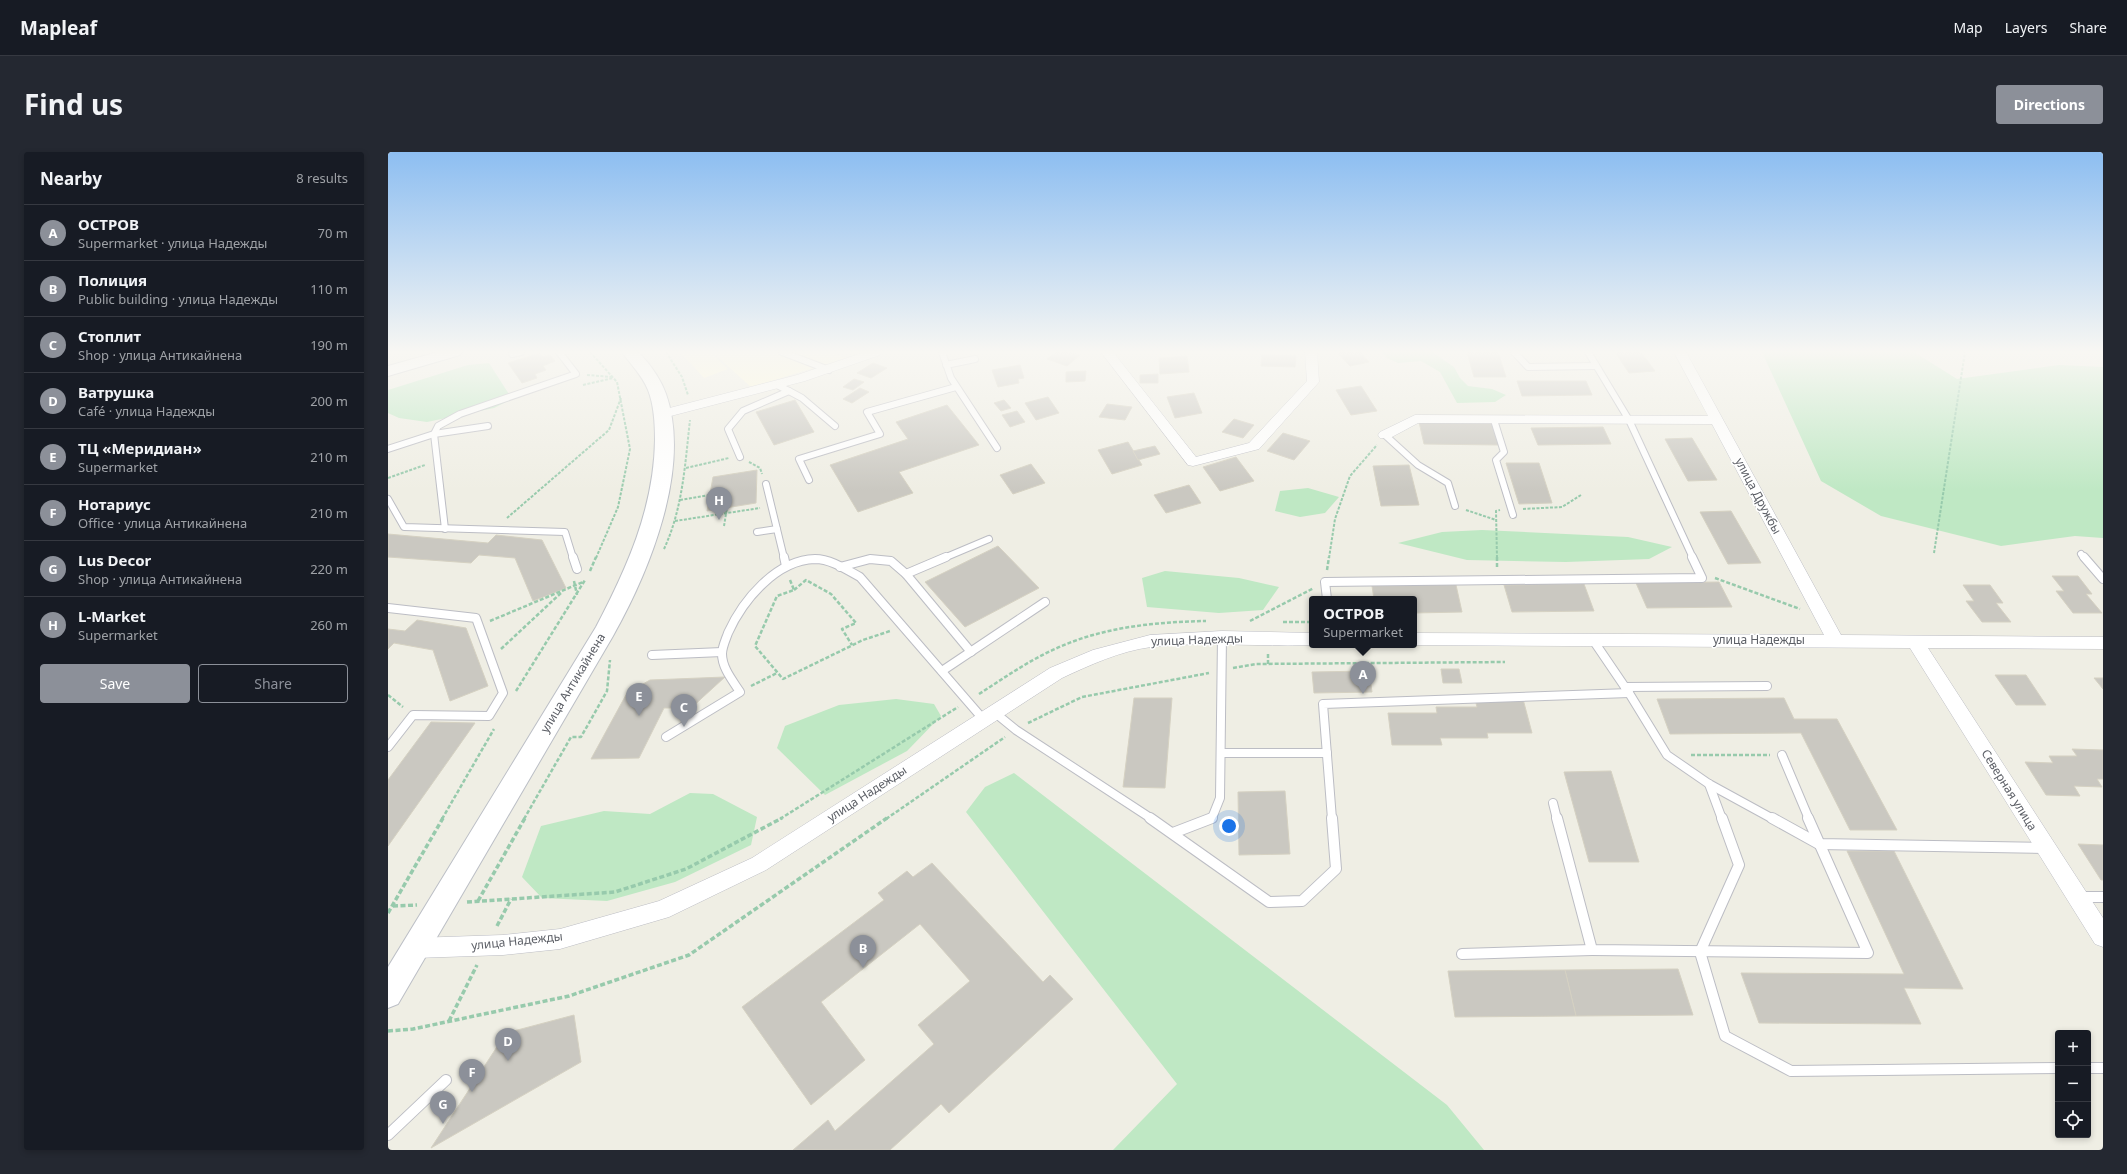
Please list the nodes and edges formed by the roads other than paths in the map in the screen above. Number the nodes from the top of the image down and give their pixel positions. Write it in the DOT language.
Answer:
graph roads {
  1 [pos="505,399"];
  2 [pos="658,399"];
  3 [pos="724,399"];
  4 [pos="772,399"];
  5 [pos="803,399"];
  6 [pos="913,399"];
  7 [pos="964,399"];
  8 [pos="1143,399"];
  9 [pos="1298,399"];
  10 [pos="1617,399"];
  11 [pos="1706,399"];
  12 [pos="663,414"];
  13 [pos="1494,420"];
  14 [pos="1630,420"];
  15 [pos="1718,420"];
  16 [pos="488,426"];
  17 [pos="835,426"];
  18 [pos="434,434"];
  19 [pos="1385,435"];
  20 [pos="997,448"];
  21 [pos="388,449"];
  22 [pos="740,457"];
  23 [pos="809,480"];
  24 [pos="766,484"];
  25 [pos="388,499"];
  26 [pos="1455,506"];
  27 [pos="1512,512"];
  28 [pos="444,529"];
  29 [pos="777,529"];
  30 [pos="757,532"];
  31 [pos="989,538"];
  32 [pos="2081,554"];
  33 [pos="786,566"];
  34 [pos="840,567"];
  35 [pos="577,569"];
  36 [pos="906,574"];
  37 [pos="2103,579"];
  38 [pos="1327,596"];
  39 [pos="1045,602"];
  40 [pos="388,608"];
  41 [pos="1222,637"];
  42 [pos="1309,639"];
  43 [pos="1417,639"];
  44 [pos="1593,640"];
  45 [pos="1835,640"];
  46 [pos="1915,642"];
  47 [pos="2103,643"];
  48 [pos="722,652"];
  49 [pos="971,652"];
  50 [pos="652,655"];
  51 [pos="942,672"];
  52 [pos="1767,686"];
  53 [pos="1627,690"];
  54 [pos="988,715"];
  55 [pos="666,737"];
  56 [pos="388,747"];
  57 [pos="1221,752"];
  58 [pos="1327,753"];
  59 [pos="1782,755"];
  60 [pos="1709,784"];
  61 [pos="1553,803"];
  62 [pos="1173,833"];
  63 [pos="1819,844"];
  64 [pos="2046,848"];
  65 [pos="2077,897"];
  66 [pos="2103,897"];
  67 [pos="2103,937"];
  68 [pos="415,948"];
  69 [pos="1592,950"];
  70 [pos="1700,952"];
  71 [pos="1462,954"];
  72 [pos="388,994"];
  73 [pos="2055,1068"];
  74 [pos="2091,1068"];
  75 [pos="2103,1068"];
  76 [pos="446,1080"];
  77 [pos="388,1135"];
  1 -- 18 [label="lane"];
  2 -- 12 [label="main road, улица Антикайнена"];
  3 -- 12 [label="street"];
  4 -- 22 [label="lane"];
  5 -- 17 [label="lane"];
  6 -- 23 [label="lane"];
  7 -- 20 [label="lane"];
  8 -- 9 [label="street"];
  10 -- 14 [label="lane"];
  11 -- 15 [label="street, улица Дружбы"];
  12 -- 68 [label="main road, улица Антикайнена"];
  13 -- 14 [label="street"];
  13 -- 19 [label="street"];
  13 -- 27 [label="lane"];
  14 -- 15 [label="street"];
  14 -- 38 [label="lane"];
  15 -- 45 [label="street, улица Дружбы"];
  16 -- 18 [label="lane"];
  18 -- 21 [label="lane"];
  18 -- 28 [label="lane"];
  19 -- 26 [label="lane"];
  24 -- 29 [label="lane"];
  25 -- 28 [label="lane"];
  28 -- 35 [label="lane"];
  29 -- 30 [label="lane"];
  29 -- 33 [label="lane"];
  31 -- 36 [label="lane"];
  32 -- 37 [label="lane"];
  33 -- 34 [label="lane"];
  33 -- 48 [label="lane"];
  34 -- 36 [label="lane"];
  34 -- 51 [label="lane"];
  36 -- 49 [label="lane"];
  39 -- 49 [label="lane"];
  40 -- 56 [label="lane"];
  41 -- 42 [label="street, улица Надежды"];
  41 -- 54 [label="street, улица Надежды"];
  41 -- 57 [label="lane"];
  43 -- 44 [label="street, улица Надежды"];
  44 -- 45 [label="street, улица Надежды"];
  44 -- 53 [label="lane"];
  45 -- 46 [label="street, улица Надежды"];
  46 -- 47 [label="street, улица Надежды"];
  46 -- 64 [label="street, Северная улица"];
  48 -- 50 [label="lane"];
  48 -- 55 [label="lane"];
  49 -- 51 [label="lane"];
  51 -- 54 [label="lane"];
  52 -- 53 [label="lane"];
  53 -- 58 [label="lane"];
  53 -- 60 [label="lane"];
  54 -- 62 [label="lane"];
  54 -- 68 [label="street, улица Надежды"];
  57 -- 58 [label="lane"];
  57 -- 62 [label="lane"];
  58 -- 62 [label="lane"];
  59 -- 63 [label="lane"];
  60 -- 63 [label="lane"];
  60 -- 70 [label="lane"];
  61 -- 69 [label="lane"];
  63 -- 64 [label="lane"];
  63 -- 70 [label="lane"];
  64 -- 65 [label="street, Северная улица"];
  65 -- 66 [label="lane"];
  65 -- 67 [label="street, Северная улица"];
  68 -- 72 [label="main road, улица Антикайнена"];
  69 -- 70 [label="lane"];
  69 -- 71 [label="lane"];
  70 -- 73 [label="lane"];
  74 -- 75 [label="lane"];
  76 -- 77 [label="lane"];
}
